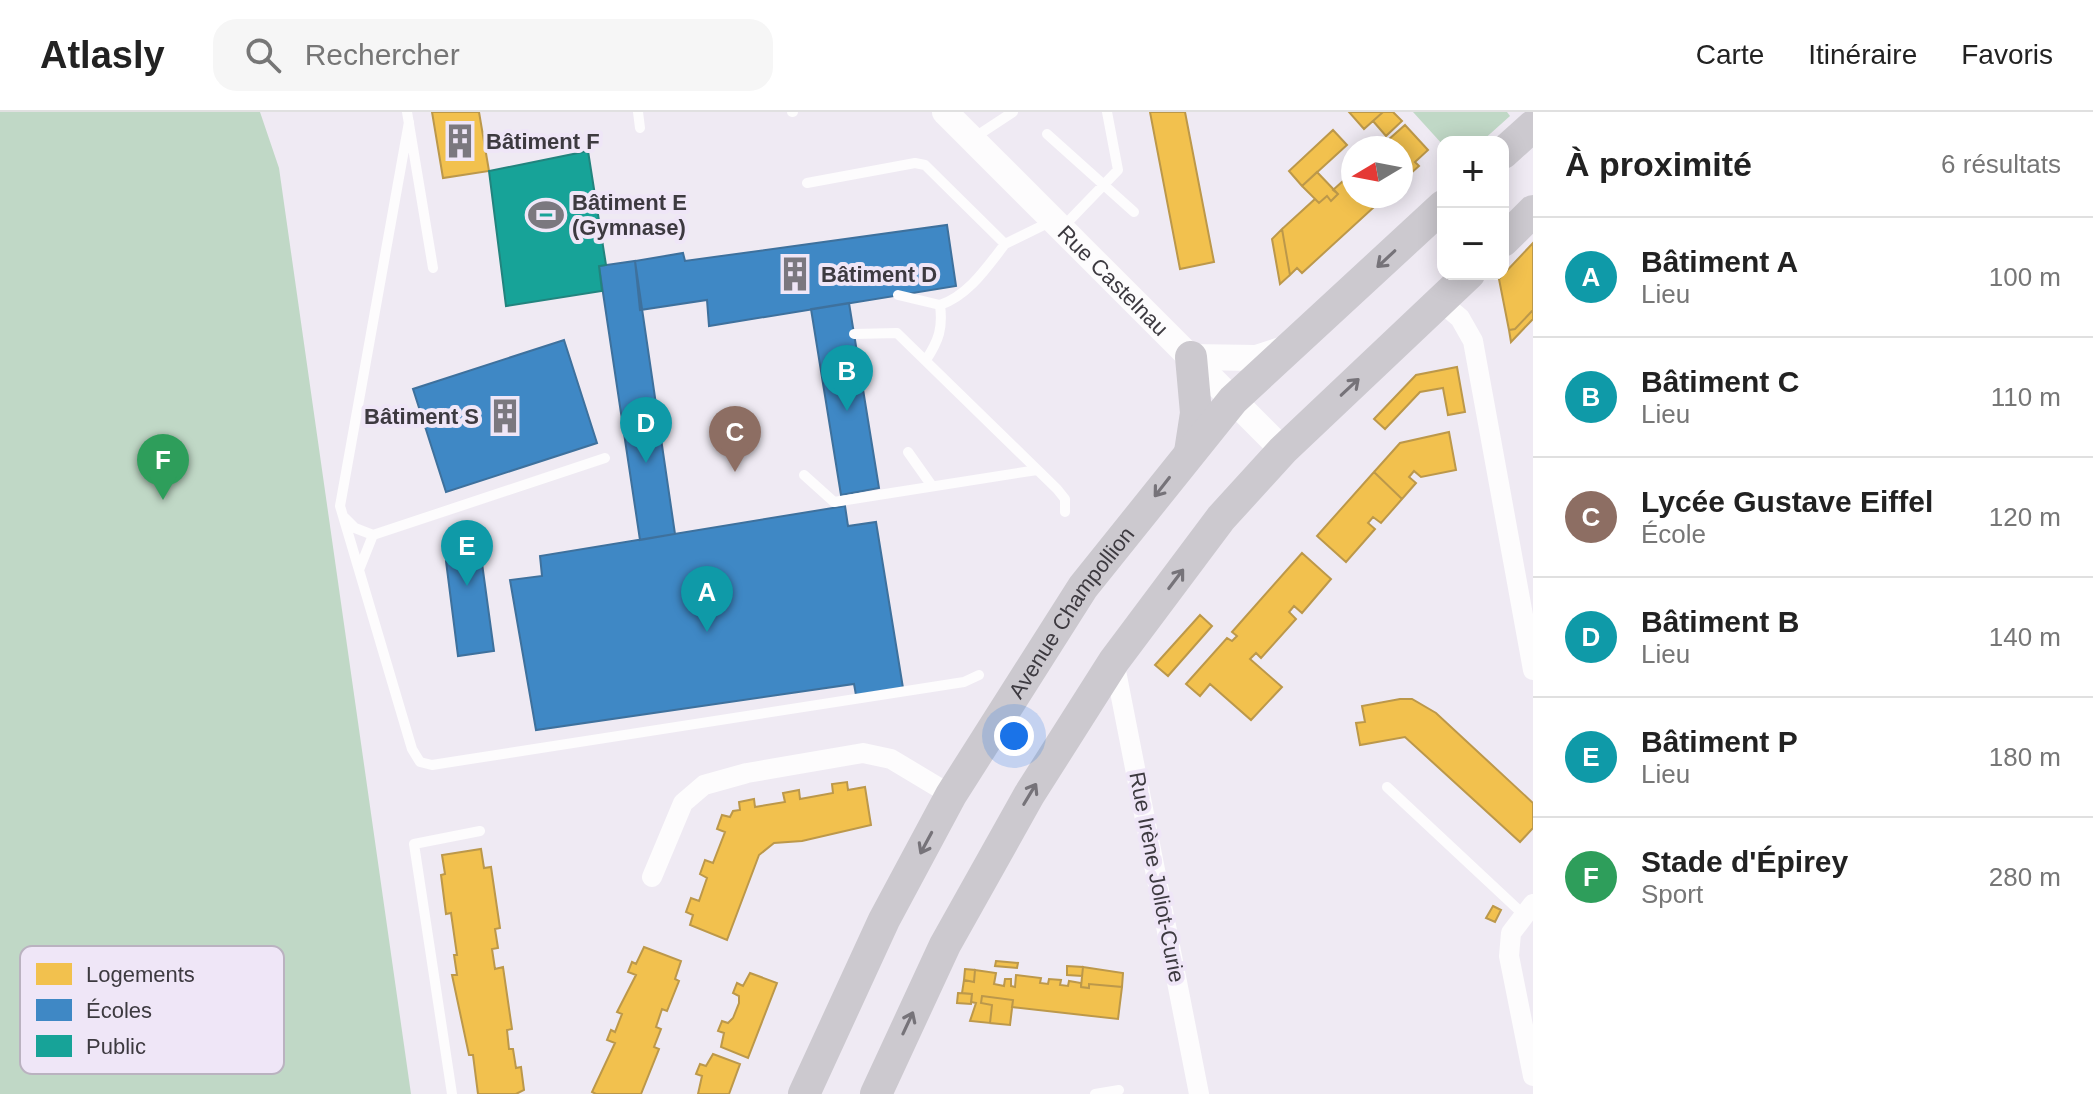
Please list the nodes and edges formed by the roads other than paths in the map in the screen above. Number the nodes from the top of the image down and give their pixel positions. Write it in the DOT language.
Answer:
graph roads {
  1 [pos="638,112"];
  2 [pos="945,112"];
  3 [pos="1013,112"];
  4 [pos="1107,112"];
  5 [pos="408,117"];
  6 [pos="1533,126"];
  7 [pos="640,128"];
  8 [pos="1047,134"];
  9 [pos="970,140"];
  10 [pos="1509,148"];
  11 [pos="807,183"];
  12 [pos="1104,188"];
  13 [pos="1441,208"];
  14 [pos="1533,211"];
  15 [pos="1134,212"];
  16 [pos="1056,225"];
  17 [pos="1509,235"];
  18 [pos="1005,244"];
  19 [pos="433,268"];
  20 [pos="1463,280"];
  21 [pos="898,295"];
  22 [pos="1441,302"];
  23 [pos="940,305"];
  24 [pos="854,334"];
  25 [pos="1290,347"];
  26 [pos="1191,357"];
  27 [pos="926,360"];
  28 [pos="1233,400"];
  29 [pos="1283,450"];
  30 [pos="908,452"];
  31 [pos="1190,452"];
  32 [pos="605,458"];
  33 [pos="1037,470"];
  34 [pos="804,475"];
  35 [pos="932,486"];
  36 [pos="1065,512"];
  37 [pos="343,516"];
  38 [pos="373,535"];
  39 [pos="359,570"];
  40 [pos="1114,661"];
  41 [pos="1533,670"];
  42 [pos="979,675"];
  43 [pos="1387,787"];
  44 [pos="951,795"];
  45 [pos="480,831"];
  46 [pos="652,877"];
  47 [pos="1528,909"];
  48 [pos="1533,1076"];
  49 [pos="1119,1090"];
  50 [pos="452,1094"];
  51 [pos="804,1094"];
  52 [pos="876,1094"];
  53 [pos="1095,1094"];
  54 [pos="1199,1094"];
  1 -- 7 [label="lane"];
  2 -- 9 [label="street, Rue Castelnau"];
  3 -- 9 [label="lane"];
  4 -- 12 [label="lane"];
  5 -- 19 [label="lane"];
  5 -- 37 [label="lane"];
  6 -- 10 [label="main road"];
  8 -- 12 [label="lane"];
  9 -- 16 [label="street, Rue Castelnau"];
  11 -- 18 [label="lane"];
  12 -- 15 [label="lane"];
  12 -- 16 [label="lane"];
  13 -- 25 [label="main road, Avenue Champollion, one-way"];
  14 -- 17 [label="main road"];
  16 -- 18 [label="lane"];
  16 -- 26 [label="street, Rue Castelnau"];
  18 -- 23 [label="lane"];
  20 -- 22 [label="main road"];
  21 -- 23 [label="lane"];
  29 -- 22 [label="main road, one-way"];
  22 -- 41 [label="street"];
  23 -- 27 [label="lane"];
  24 -- 27 [label="lane"];
  25 -- 26 [label="street"];
  25 -- 28 [label="main road, Avenue Champollion"];
  26 -- 28 [label="street, Rue Castelnau"];
  26 -- 31 [label="main road"];
  27 -- 33 [label="lane"];
  28 -- 29 [label="street, Rue Castelnau"];
  28 -- 31 [label="main road, Avenue Champollion"];
  40 -- 29 [label="main road, one-way"];
  30 -- 35 [label="lane"];
  31 -- 44 [label="main road, Avenue Champollion, one-way"];
  32 -- 38 [label="lane"];
  33 -- 35 [label="lane"];
  33 -- 36 [label="lane"];
  34 -- 35 [label="lane"];
  37 -- 38 [label="lane"];
  37 -- 39 [label="lane"];
  38 -- 39 [label="lane"];
  39 -- 42 [label="lane"];
  52 -- 40 [label="main road, one-way"];
  40 -- 54 [label="street, Rue Irène Joliot-Curie"];
  43 -- 47 [label="lane"];
  44 -- 46 [label="street"];
  44 -- 51 [label="main road, Avenue Champollion, one-way"];
  45 -- 50 [label="lane"];
  47 -- 48 [label="street"];
  49 -- 53 [label="lane"];
}
